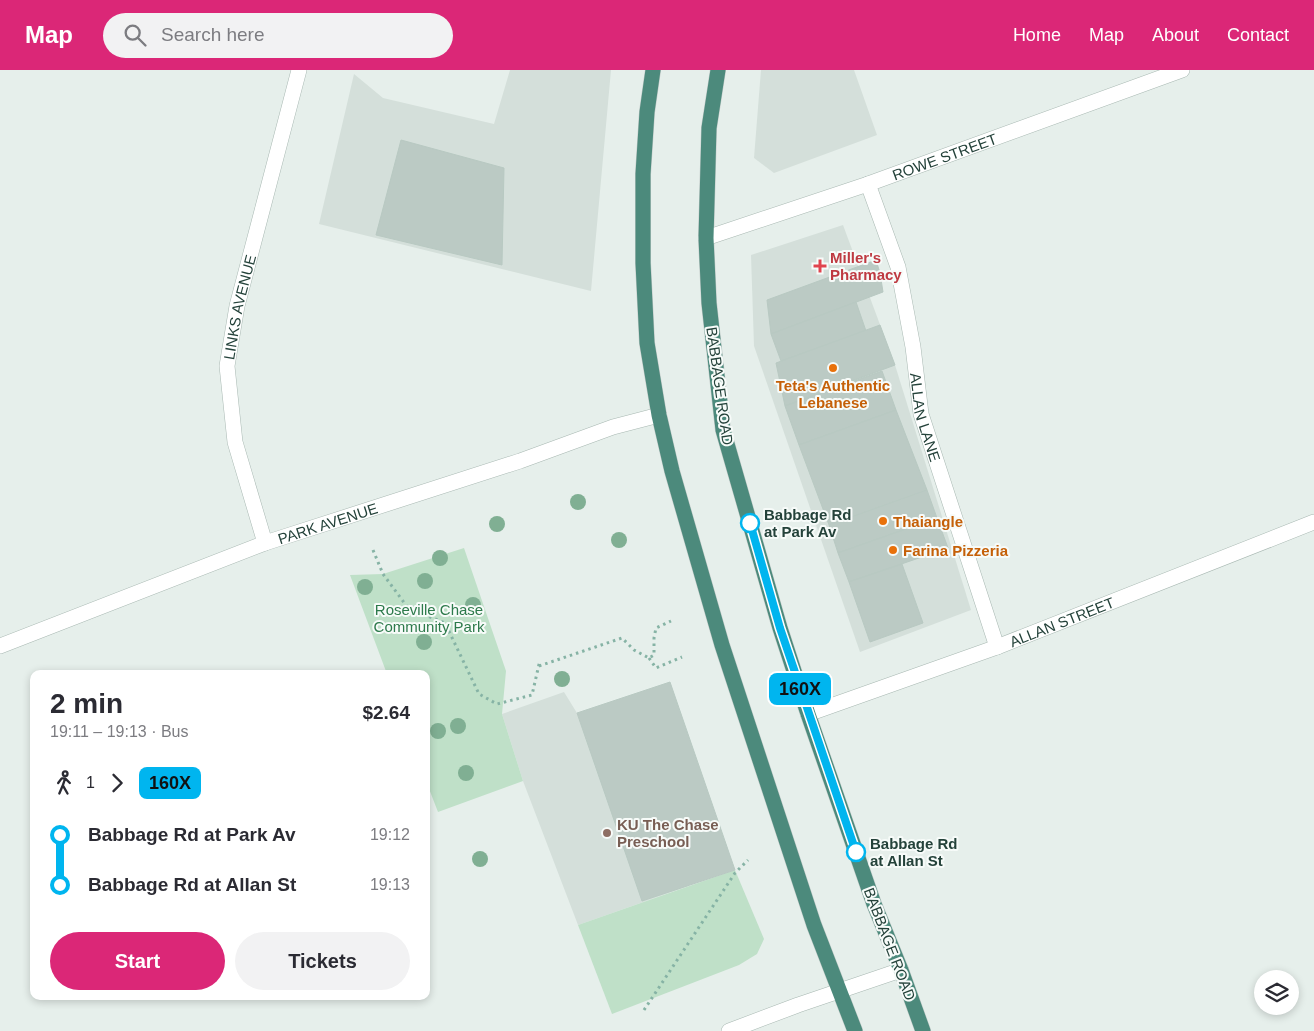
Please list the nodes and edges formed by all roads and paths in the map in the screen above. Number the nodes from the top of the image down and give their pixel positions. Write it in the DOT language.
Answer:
graph roads {
  1 [pos="299,70"];
  2 [pos="653,70"];
  3 [pos="718,70"];
  4 [pos="1182,70"];
  5 [pos="868,184"];
  6 [pos="706,238"];
  7 [pos="659,415"];
  8 [pos="1314,522"];
  9 [pos="265,543"];
  10 [pos="373,550"];
  11 [pos="671,621"];
  12 [pos="0,646"];
  13 [pos="997,647"];
  14 [pos="682,657"];
  15 [pos="648,658"];
  16 [pos="540,660"];
  17 [pos="538,666"];
  18 [pos="808,714"];
  19 [pos="748,860"];
  20 [pos="901,970"];
  21 [pos="840,992"];
  22 [pos="644,1010"];
  23 [pos="729,1031"];
  24 [pos="855,1031"];
  25 [pos="923,1031"];
  1 -- 9 [label="street, LINKS AVENUE"];
  2 -- 7 [label="highway"];
  3 -- 6 [label="highway, BABBAGE ROAD"];
  4 -- 5 [label="street, ROWE STREET"];
  5 -- 6 [label="street, ROWE STREET"];
  5 -- 13 [label="street, ALLAN LANE"];
  6 -- 18 [label="highway, BABBAGE ROAD"];
  7 -- 9 [label="street, PARK AVENUE"];
  7 -- 21 [label="highway"];
  8 -- 13 [label="street, ALLAN STREET"];
  9 -- 12 [label="street, PARK AVENUE"];
  10 -- 17 [label="path"];
  11 -- 15 [label="path"];
  13 -- 18 [label="street, ALLAN STREET"];
  14 -- 15 [label="path"];
  15 -- 17 [label="path"];
  16 -- 17 [label="path"];
  18 -- 20 [label="highway, BABBAGE ROAD"];
  19 -- 22 [label="path"];
  20 -- 21 [label="street"];
  20 -- 25 [label="highway, BABBAGE ROAD"];
  21 -- 23 [label="street"];
  21 -- 24 [label="highway"];
}
